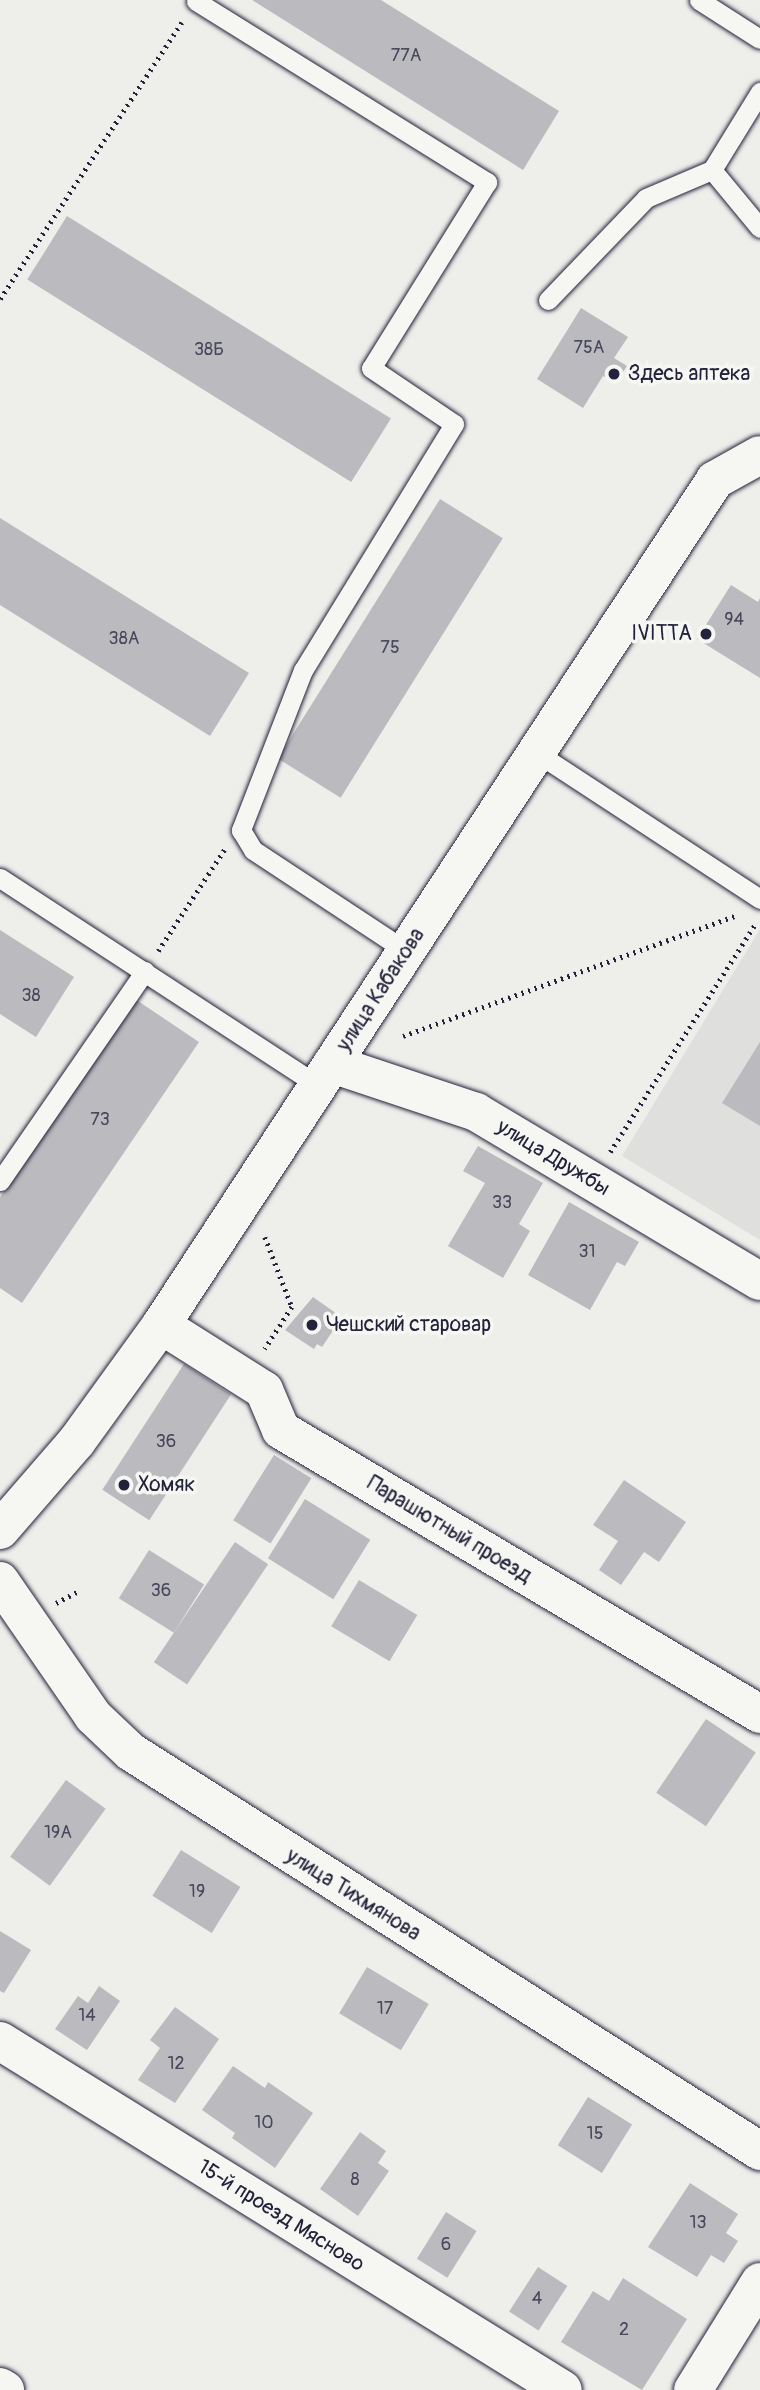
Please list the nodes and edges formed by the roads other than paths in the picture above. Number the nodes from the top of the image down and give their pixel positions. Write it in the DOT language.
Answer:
graph roads {
  1 [pos="699,0"];
  2 [pos="196,1"];
  3 [pos="760,39"];
  4 [pos="760,92"];
  5 [pos="712,170"];
  6 [pos="760,228"];
  7 [pos="548,300"];
  8 [pos="760,455"];
  9 [pos="537,753"];
  10 [pos="0,878"];
  11 [pos="754,905"];
  12 [pos="406,951"];
  13 [pos="145,971"];
  14 [pos="325,1075"];
  15 [pos="0,1181"];
  16 [pos="760,1281"];
  17 [pos="161,1325"];
  18 [pos="0,1530"];
  19 [pos="0,1581"];
  20 [pos="760,1714"];
  21 [pos="0,2041"];
  22 [pos="760,2151"];
  23 [pos="760,2282"];
  24 [pos="0,2387"];
  25 [pos="5,2390"];
  26 [pos="563,2390"];
  27 [pos="694,2390"];
  1 -- 3 [label="lane"];
  2 -- 12 [label="lane"];
  4 -- 5 [label="lane"];
  5 -- 6 [label="lane"];
  5 -- 7 [label="lane"];
  8 -- 9 [label="street, улица Кабакова"];
  9 -- 11 [label="lane"];
  9 -- 12 [label="street, улица Кабакова"];
  10 -- 13 [label="lane"];
  12 -- 14 [label="street, улица Кабакова"];
  13 -- 14 [label="lane"];
  13 -- 15 [label="lane"];
  14 -- 16 [label="street, улица Дружбы"];
  14 -- 17 [label="street, улица Кабакова"];
  17 -- 18 [label="street, улица Кабакова"];
  17 -- 20 [label="street, Парашютный проезд"];
  19 -- 22 [label="street, улица Тихмянова"];
  21 -- 26 [label="street, 15-й проезд Мясново"];
  23 -- 27 [label="street"];
  24 -- 25 [label="street"];
}
